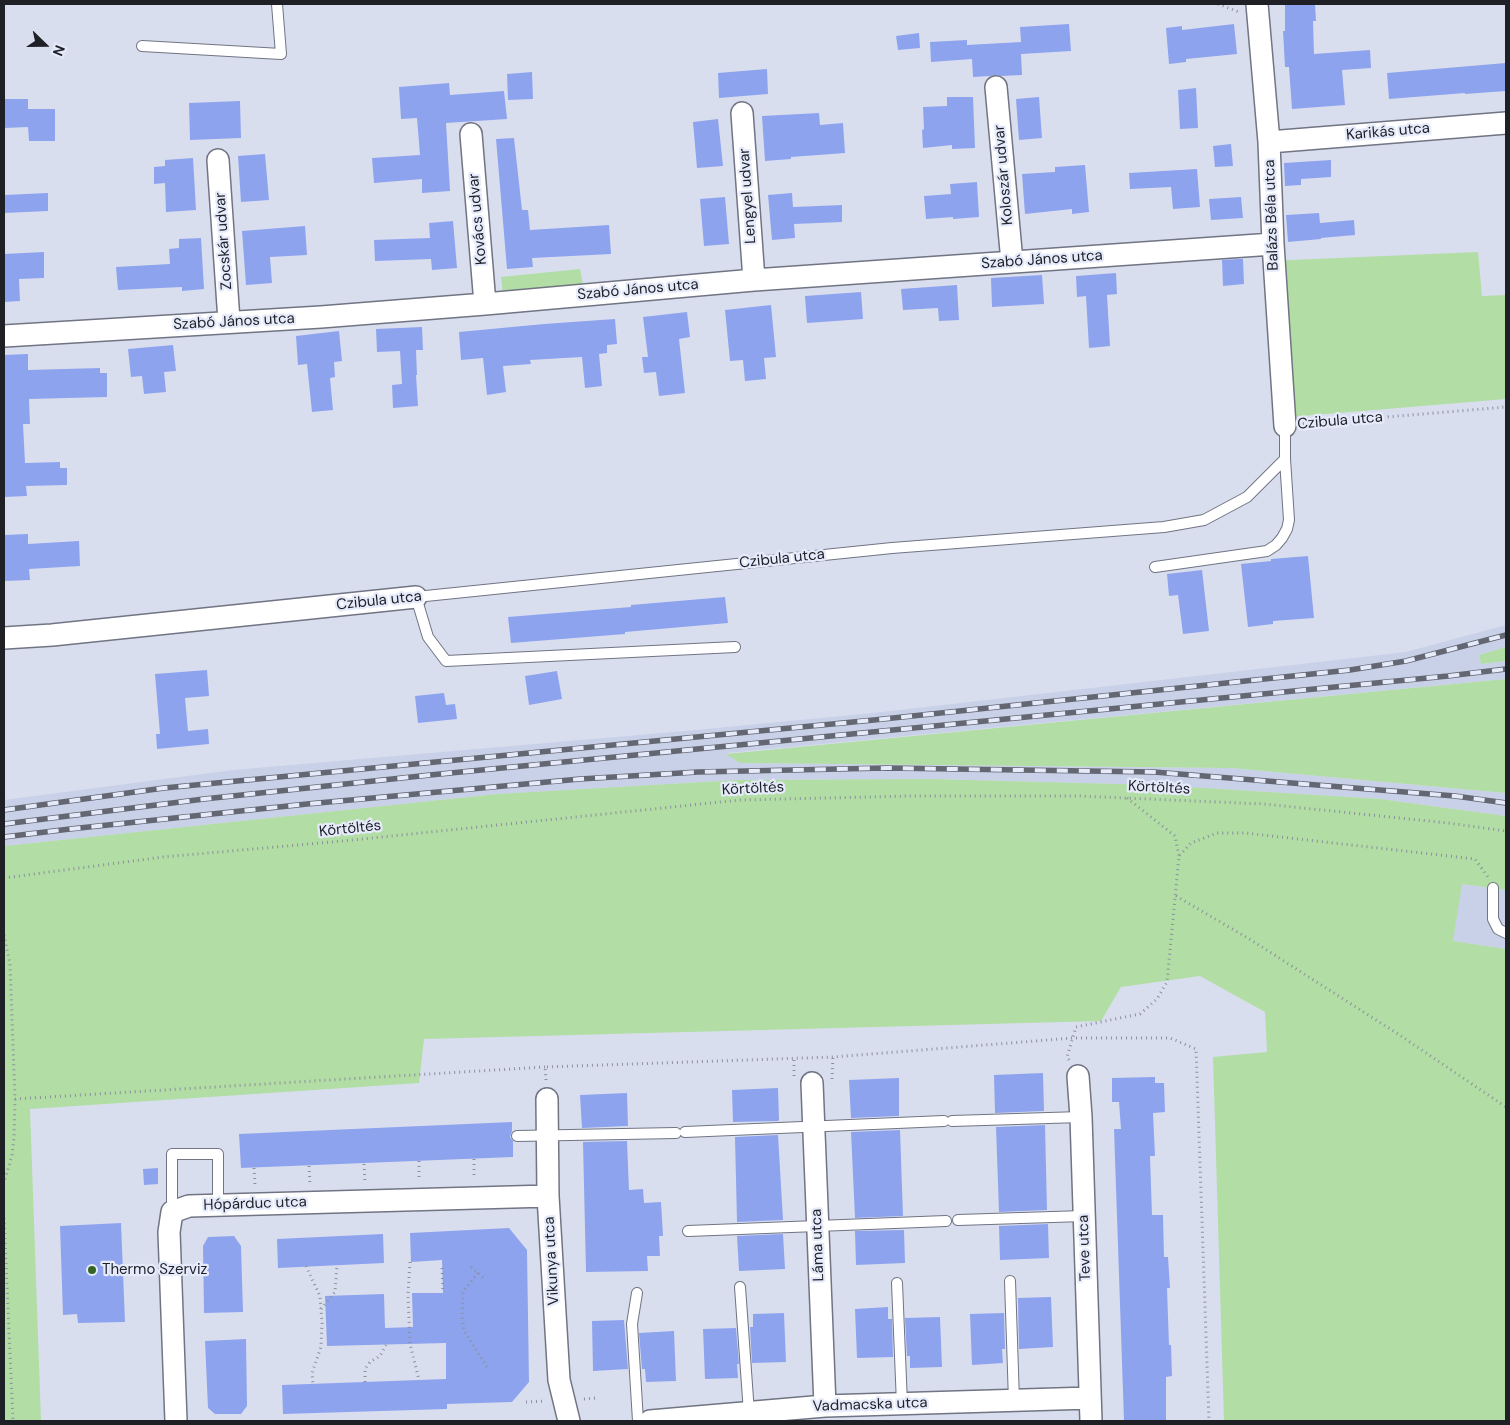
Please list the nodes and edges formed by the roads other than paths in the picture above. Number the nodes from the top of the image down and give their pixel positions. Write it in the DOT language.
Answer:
graph roads {
  1 [pos="277,4"];
  2 [pos="1257,4"];
  3 [pos="142,46"];
  4 [pos="996,87"];
  5 [pos="742,113"];
  6 [pos="1506,123"];
  7 [pos="471,134"];
  8 [pos="1270,142"];
  9 [pos="218,160"];
  10 [pos="1273,244"];
  11 [pos="1012,262"];
  12 [pos="754,280"];
  13 [pos="485,304"];
  14 [pos="229,322"];
  15 [pos="4,336"];
  16 [pos="1285,426"];
  17 [pos="1285,459"];
  18 [pos="1155,567"];
  19 [pos="416,597"];
  20 [pos="4,638"];
  21 [pos="735,647"];
  22 [pos="1493,888"];
  23 [pos="1506,933"];
  24 [pos="1078,1076"];
  25 [pos="813,1080"];
  26 [pos="547,1099"];
  27 [pos="1081,1117"];
  28 [pos="814,1127"];
  29 [pos="548,1135"];
  30 [pos="517,1136"];
  31 [pos="548,1196"];
  32 [pos="218,1205"];
  33 [pos="172,1212"];
  34 [pos="1084,1216"];
  35 [pos="958,1220"];
  36 [pos="946,1221"];
  37 [pos="818,1226"];
  38 [pos="688,1231"];
  39 [pos="1010,1281"];
  40 [pos="897,1283"];
  41 [pos="740,1286"];
  42 [pos="637,1294"];
  43 [pos="1090,1398"];
  44 [pos="1014,1401"];
  45 [pos="902,1404"];
  46 [pos="825,1406"];
  47 [pos="749,1413"];
  48 [pos="176,1421"];
  49 [pos="569,1421"];
  50 [pos="638,1421"];
  51 [pos="650,1421"];
  52 [pos="1091,1421"];
  1 -- 3 [label="lane"];
  2 -- 8 [label="street, Balázs Béla utca"];
  4 -- 11 [label="street, Koloszár udvar"];
  5 -- 12 [label="street, Lengyel udvar"];
  6 -- 8 [label="street, Karikás utca"];
  7 -- 13 [label="street, Kovács udvar"];
  8 -- 10 [label="street, Balázs Béla utca"];
  9 -- 14 [label="street, Zocskár udvar"];
  10 -- 11 [label="street, Szabó János utca"];
  10 -- 16 [label="street, Balázs Béla utca"];
  11 -- 12 [label="street, Szabó János utca"];
  12 -- 13 [label="street, Szabó János utca"];
  13 -- 14 [label="street, Szabó János utca"];
  14 -- 15 [label="street, Szabó János utca"];
  16 -- 17 [label="lane, Czibula utca"];
  17 -- 18 [label="lane"];
  17 -- 19 [label="lane, Czibula utca"];
  19 -- 20 [label="street, Czibula utca"];
  19 -- 21 [label="lane"];
  22 -- 23 [label="lane"];
  24 -- 27 [label="street, Teve utca"];
  25 -- 28 [label="street, Láma utca"];
  26 -- 29 [label="street, Vikunya utca"];
  27 -- 28 [label="lane"];
  27 -- 34 [label="street, Teve utca"];
  28 -- 29 [label="lane"];
  28 -- 37 [label="street, Láma utca"];
  29 -- 30 [label="lane"];
  29 -- 31 [label="street, Vikunya utca"];
  31 -- 32 [label="street, Hópárduc utca"];
  31 -- 49 [label="street, Vikunya utca"];
  32 -- 33 [label="street, Hópárduc utca"];
  32 -- 33 [label="lane"];
  33 -- 48 [label="street"];
  34 -- 35 [label="lane"];
  34 -- 43 [label="street, Teve utca"];
  36 -- 37 [label="lane"];
  37 -- 38 [label="lane"];
  37 -- 46 [label="street, Láma utca"];
  39 -- 44 [label="lane"];
  40 -- 45 [label="lane"];
  41 -- 47 [label="lane"];
  42 -- 50 [label="lane"];
  43 -- 44 [label="street, Vadmacska utca"];
  43 -- 52 [label="street, Teve utca"];
  44 -- 45 [label="street, Vadmacska utca"];
  45 -- 46 [label="street, Vadmacska utca"];
  46 -- 47 [label="street, Vadmacska utca"];
  47 -- 51 [label="street, Vadmacska utca"];
}
